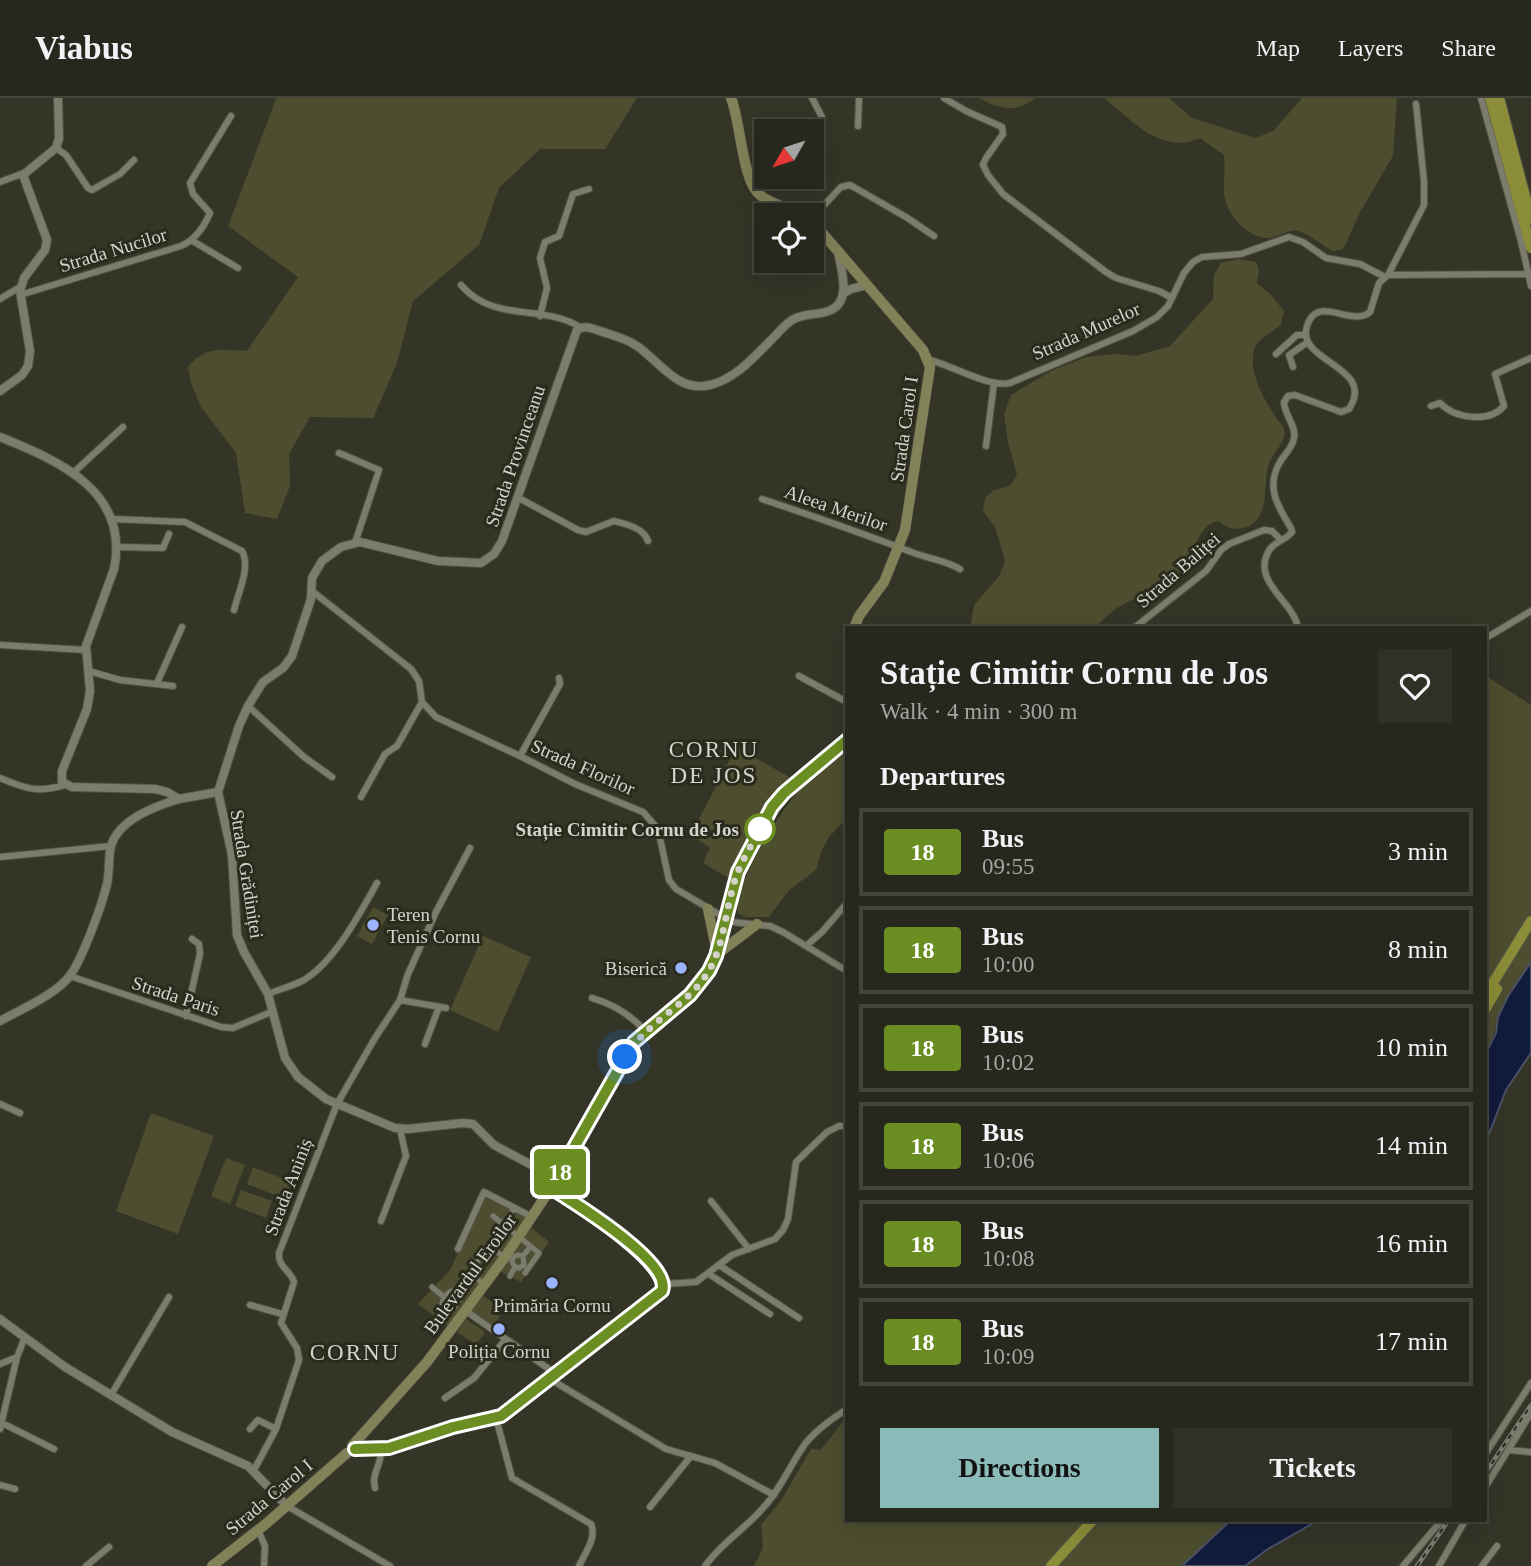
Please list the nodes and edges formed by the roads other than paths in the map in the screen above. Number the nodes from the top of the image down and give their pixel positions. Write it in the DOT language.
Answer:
graph roads {
  1 [pos="58,98"];
  2 [pos="731,98"];
  3 [pos="812,98"];
  4 [pos="859,98"];
  5 [pos="944,98"];
  6 [pos="1481,98"];
  7 [pos="1490,98"];
  8 [pos="1499,98"];
  9 [pos="1416,104"];
  10 [pos="231,116"];
  11 [pos="822,117"];
  12 [pos="858,126"];
  13 [pos="56,148"];
  14 [pos="134,160"];
  15 [pos="24,173"];
  16 [pos="0,183"];
  17 [pos="589,189"];
  18 [pos="774,203"];
  19 [pos="824,206"];
  20 [pos="1531,219"];
  21 [pos="824,233"];
  22 [pos="934,236"];
  23 [pos="191,240"];
  24 [pos="1531,248"];
  25 [pos="837,249"];
  26 [pos="238,268"];
  27 [pos="1529,274"];
  28 [pos="1386,276"];
  29 [pos="461,285"];
  30 [pos="867,285"];
  31 [pos="1531,286"];
  32 [pos="20,291"];
  33 [pos="844,293"];
  34 [pos="1172,298"];
  35 [pos="0,299"];
  36 [pos="540,316"];
  37 [pos="580,327"];
  38 [pos="1307,339"];
  39 [pos="1276,354"];
  40 [pos="1531,358"];
  41 [pos="929,360"];
  42 [pos="1293,367"];
  43 [pos="993,383"];
  44 [pos="0,391"];
  45 [pos="1431,406"];
  46 [pos="123,427"];
  47 [pos="0,437"];
  48 [pos="986,446"];
  49 [pos="339,453"];
  50 [pos="74,472"];
  51 [pos="517,497"];
  52 [pos="762,499"];
  53 [pos="112,519"];
  54 [pos="169,534"];
  55 [pos="1282,540"];
  56 [pos="648,541"];
  57 [pos="355,543"];
  58 [pos="117,547"];
  59 [pos="900,547"];
  60 [pos="960,569"];
  61 [pos="312,591"];
  62 [pos="234,610"];
  63 [pos="1531,611"];
  64 [pos="855,626"];
  65 [pos="1137,626"];
  66 [pos="1297,626"];
  67 [pos="182,627"];
  68 [pos="1487,637"];
  69 [pos="0,645"];
  70 [pos="86,650"];
  71 [pos="89,671"];
  72 [pos="799,676"];
  73 [pos="559,678"];
  74 [pos="158,683"];
  75 [pos="173,686"];
  76 [pos="845,701"];
  77 [pos="422,702"];
  78 [pos="248,706"];
  79 [pos="845,742"];
  80 [pos="520,755"];
  81 [pos="332,777"];
  82 [pos="0,778"];
  83 [pos="65,785"];
  84 [pos="218,792"];
  85 [pos="360,797"];
  86 [pos="179,799"];
  87 [pos="111,846"];
  88 [pos="470,848"];
  89 [pos="0,857"];
  90 [pos="377,883"];
  91 [pos="845,905"];
  92 [pos="708,909"];
  93 [pos="725,919"];
  94 [pos="1531,921"];
  95 [pos="757,924"];
  96 [pos="1531,935"];
  97 [pos="192,939"];
  98 [pos="806,946"];
  99 [pos="716,956"];
  100 [pos="845,970"];
  101 [pos="70,976"];
  102 [pos="1487,992"];
  103 [pos="268,994"];
  104 [pos="592,998"];
  105 [pos="400,1000"];
  106 [pos="1487,1006"];
  107 [pos="271,1012"];
  108 [pos="186,1016"];
  109 [pos="0,1021"];
  110 [pos="645,1031"];
  111 [pos="425,1044"];
  112 [pos="0,1104"];
  113 [pos="337,1104"];
  114 [pos="20,1113"];
  115 [pos="845,1126"];
  116 [pos="400,1129"];
  117 [pos="554,1183"];
  118 [pos="711,1201"];
  119 [pos="513,1210"];
  120 [pos="493,1216"];
  121 [pos="532,1217"];
  122 [pos="381,1222"];
  123 [pos="503,1224"];
  124 [pos="519,1236"];
  125 [pos="489,1246"];
  126 [pos="531,1246"];
  127 [pos="458,1249"];
  128 [pos="749,1249"];
  129 [pos="523,1256"];
  130 [pos="511,1262"];
  131 [pos="719,1265"];
  132 [pos="470,1273"];
  133 [pos="525,1273"];
  134 [pos="709,1274"];
  135 [pos="510,1276"];
  136 [pos="664,1284"];
  137 [pos="485,1285"];
  138 [pos="432,1287"];
  139 [pos="457,1291"];
  140 [pos="169,1297"];
  141 [pos="444,1297"];
  142 [pos="250,1305"];
  143 [pos="456,1305"];
  144 [pos="443,1311"];
  145 [pos="466,1311"];
  146 [pos="282,1314"];
  147 [pos="770,1314"];
  148 [pos="799,1318"];
  149 [pos="0,1320"];
  150 [pos="435,1322"];
  151 [pos="25,1336"];
  152 [pos="506,1339"];
  153 [pos="17,1357"];
  154 [pos="0,1364"];
  155 [pos="553,1376"];
  156 [pos="1531,1382"];
  157 [pos="111,1395"];
  158 [pos="445,1398"];
  159 [pos="2,1410"];
  160 [pos="845,1410"];
  161 [pos="1531,1413"];
  162 [pos="496,1418"];
  163 [pos="1,1426"];
  164 [pos="250,1429"];
  165 [pos="276,1429"];
  166 [pos="54,1449"];
  167 [pos="351,1449"];
  168 [pos="382,1450"];
  169 [pos="1508,1450"];
  170 [pos="1487,1451"];
  171 [pos="1531,1452"];
  172 [pos="691,1456"];
  173 [pos="254,1471"];
  174 [pos="1487,1484"];
  175 [pos="0,1485"];
  176 [pos="375,1488"];
  177 [pos="15,1489"];
  178 [pos="774,1495"];
  179 [pos="286,1506"];
  180 [pos="650,1507"];
  181 [pos="1081,1522"];
  182 [pos="1091,1522"];
  183 [pos="1440,1522"];
  184 [pos="1464,1522"];
  185 [pos="258,1530"];
  186 [pos="1497,1546"];
  187 [pos="109,1547"];
  188 [pos="86,1566"];
  189 [pos="212,1566"];
  190 [pos="264,1566"];
  191 [pos="390,1566"];
  192 [pos="579,1566"];
  193 [pos="705,1566"];
  194 [pos="1042,1566"];
  195 [pos="1051,1566"];
  196 [pos="1403,1566"];
  197 [pos="1439,1566"];
  198 [pos="1482,1566"];
  1 -- 13 [label="street"];
  2 -- 18 [label="main road"];
  3 -- 11 [label="street"];
  4 -- 12 [label="street"];
  5 -- 34 [label="street"];
  6 -- 27 [label="street"];
  7 -- 24 [label="highway"];
  8 -- 20 [label="highway"];
  9 -- 28 [label="street"];
  10 -- 23 [label="street, Strada Nucilor"];
  13 -- 14 [label="street"];
  13 -- 15 [label="street"];
  15 -- 16 [label="street"];
  15 -- 32 [label="street"];
  17 -- 36 [label="street"];
  19 -- 22 [label="street"];
  21 -- 25 [label="main road, Strada Carol I"];
  23 -- 26 [label="street"];
  23 -- 32 [label="street, Strada Nucilor"];
  25 -- 30 [label="main road, Strada Carol I"];
  25 -- 33 [label="street"];
  27 -- 28 [label="street"];
  27 -- 31 [label="street"];
  28 -- 34 [label="street, Strada Murelor"];
  28 -- 38 [label="street"];
  29 -- 36 [label="street"];
  30 -- 33 [label="street"];
  30 -- 41 [label="main road, Strada Carol I"];
  32 -- 35 [label="street, Strada Nucilor"];
  32 -- 44 [label="street"];
  33 -- 37 [label="street"];
  34 -- 43 [label="street, Strada Murelor"];
  36 -- 37 [label="street"];
  37 -- 51 [label="street, Strada Provinceanu"];
  38 -- 39 [label="street"];
  38 -- 42 [label="street"];
  38 -- 55 [label="street"];
  40 -- 45 [label="street"];
  41 -- 43 [label="street"];
  41 -- 59 [label="main road, Strada Carol I"];
  43 -- 48 [label="street"];
  46 -- 50 [label="street"];
  47 -- 50 [label="street"];
  49 -- 57 [label="street"];
  50 -- 53 [label="street"];
  51 -- 56 [label="street"];
  51 -- 57 [label="street, Strada Provinceanu"];
  52 -- 59 [label="street, Aleea Merilor"];
  53 -- 58 [label="street"];
  53 -- 62 [label="street"];
  54 -- 58 [label="street"];
  55 -- 65 [label="street, Strada Baliței"];
  55 -- 66 [label="street"];
  57 -- 61 [label="street"];
  58 -- 70 [label="street"];
  59 -- 60 [label="street, Aleea Merilor"];
  59 -- 64 [label="main road, Strada Carol I"];
  61 -- 77 [label="street"];
  61 -- 78 [label="street"];
  63 -- 68 [label="street"];
  67 -- 74 [label="street"];
  69 -- 70 [label="street"];
  70 -- 71 [label="street"];
  71 -- 74 [label="street"];
  71 -- 83 [label="street"];
  72 -- 76 [label="street"];
  73 -- 80 [label="street"];
  74 -- 75 [label="street"];
  77 -- 80 [label="street, Strada Florilor"];
  77 -- 85 [label="street"];
  78 -- 81 [label="street"];
  78 -- 84 [label="street"];
  79 -- 93 [label="main road"];
  80 -- 92 [label="street, Strada Florilor"];
  82 -- 83 [label="street"];
  83 -- 86 [label="street"];
  84 -- 86 [label="street"];
  84 -- 103 [label="street, Strada Grădiniței"];
  86 -- 87 [label="street"];
  87 -- 89 [label="street"];
  87 -- 101 [label="street"];
  88 -- 105 [label="street, Strada Aniniș"];
  90 -- 103 [label="street"];
  91 -- 98 [label="street"];
  92 -- 93 [label="street, Strada Florilor"];
  92 -- 99 [label="main road"];
  93 -- 95 [label="street"];
  93 -- 99 [label="main road"];
  94 -- 102 [label="highway"];
  95 -- 98 [label="street"];
  95 -- 99 [label="main road"];
  96 -- 106 [label="highway"];
  97 -- 108 [label="street"];
  98 -- 100 [label="street"];
  99 -- 110 [label="main road"];
  101 -- 108 [label="street, Strada Paris"];
  101 -- 109 [label="street"];
  103 -- 107 [label="street, Strada Grădiniței"];
  104 -- 110 [label="street"];
  105 -- 111 [label="street"];
  105 -- 113 [label="street, Strada Aniniș"];
  107 -- 108 [label="street, Strada Paris"];
  107 -- 113 [label="street, Strada Grădiniței"];
  110 -- 117 [label="main road"];
  112 -- 114 [label="street"];
  113 -- 116 [label="street, Strada Grădiniței"];
  113 -- 146 [label="street, Strada Aniniș"];
  115 -- 128 [label="street"];
  116 -- 117 [label="street, Strada Grădiniței"];
  116 -- 122 [label="street"];
  117 -- 121 [label="main road, Bulevardul Eroilor"];
  117 -- 136 [label="main road"];
  118 -- 128 [label="street"];
  119 -- 123 [label="street"];
  120 -- 123 [label="street"];
  121 -- 124 [label="main road, Bulevardul Eroilor"];
  121 -- 127 [label="street, Bulevardul Eroilor"];
  123 -- 124 [label="street"];
  123 -- 125 [label="street"];
  124 -- 126 [label="street"];
  124 -- 130 [label="main road, Bulevardul Eroilor"];
  125 -- 130 [label="street"];
  125 -- 132 [label="street"];
  126 -- 129 [label="street"];
  126 -- 133 [label="street"];
  128 -- 131 [label="street"];
  129 -- 130 [label="street"];
  129 -- 130 [label="street"];
  130 -- 135 [label="street"];
  130 -- 137 [label="main road, Bulevardul Eroilor"];
  131 -- 134 [label="street"];
  131 -- 148 [label="street"];
  132 -- 137 [label="street"];
  132 -- 139 [label="street"];
  134 -- 136 [label="street"];
  134 -- 147 [label="street"];
  136 -- 155 [label="main road"];
  137 -- 145 [label="main road, Bulevardul Eroilor"];
  138 -- 141 [label="street"];
  139 -- 141 [label="street"];
  139 -- 143 [label="street"];
  140 -- 157 [label="street"];
  141 -- 144 [label="street"];
  142 -- 146 [label="street"];
  143 -- 144 [label="street"];
  143 -- 145 [label="street"];
  144 -- 150 [label="street"];
  145 -- 152 [label="street"];
  145 -- 167 [label="main road, Bulevardul Eroilor"];
  146 -- 165 [label="street"];
  149 -- 151 [label="street"];
  151 -- 153 [label="street"];
  151 -- 157 [label="street"];
  152 -- 155 [label="street"];
  152 -- 158 [label="street"];
  153 -- 154 [label="street"];
  153 -- 159 [label="street"];
  155 -- 162 [label="main road"];
  155 -- 172 [label="street"];
  156 -- 170 [label="street"];
  157 -- 173 [label="street"];
  159 -- 163 [label="street"];
  160 -- 178 [label="street"];
  161 -- 169 [label="street"];
  162 -- 168 [label="main road"];
  162 -- 192 [label="street"];
  163 -- 166 [label="street"];
  164 -- 165 [label="street"];
  165 -- 173 [label="street"];
  167 -- 168 [label="main road"];
  167 -- 179 [label="main road, Strada Carol I"];
  168 -- 176 [label="street"];
  169 -- 171 [label="street"];
  169 -- 174 [label="street"];
  172 -- 178 [label="street"];
  172 -- 180 [label="street"];
  173 -- 179 [label="street"];
  175 -- 177 [label="street"];
  178 -- 193 [label="street"];
  179 -- 185 [label="main road, Strada Carol I"];
  179 -- 191 [label="street"];
  181 -- 194 [label="highway"];
  182 -- 195 [label="highway"];
  183 -- 196 [label="street"];
  184 -- 197 [label="street"];
  185 -- 189 [label="main road, Strada Carol I"];
  185 -- 190 [label="street"];
  186 -- 198 [label="street"];
  187 -- 188 [label="street"];
}
